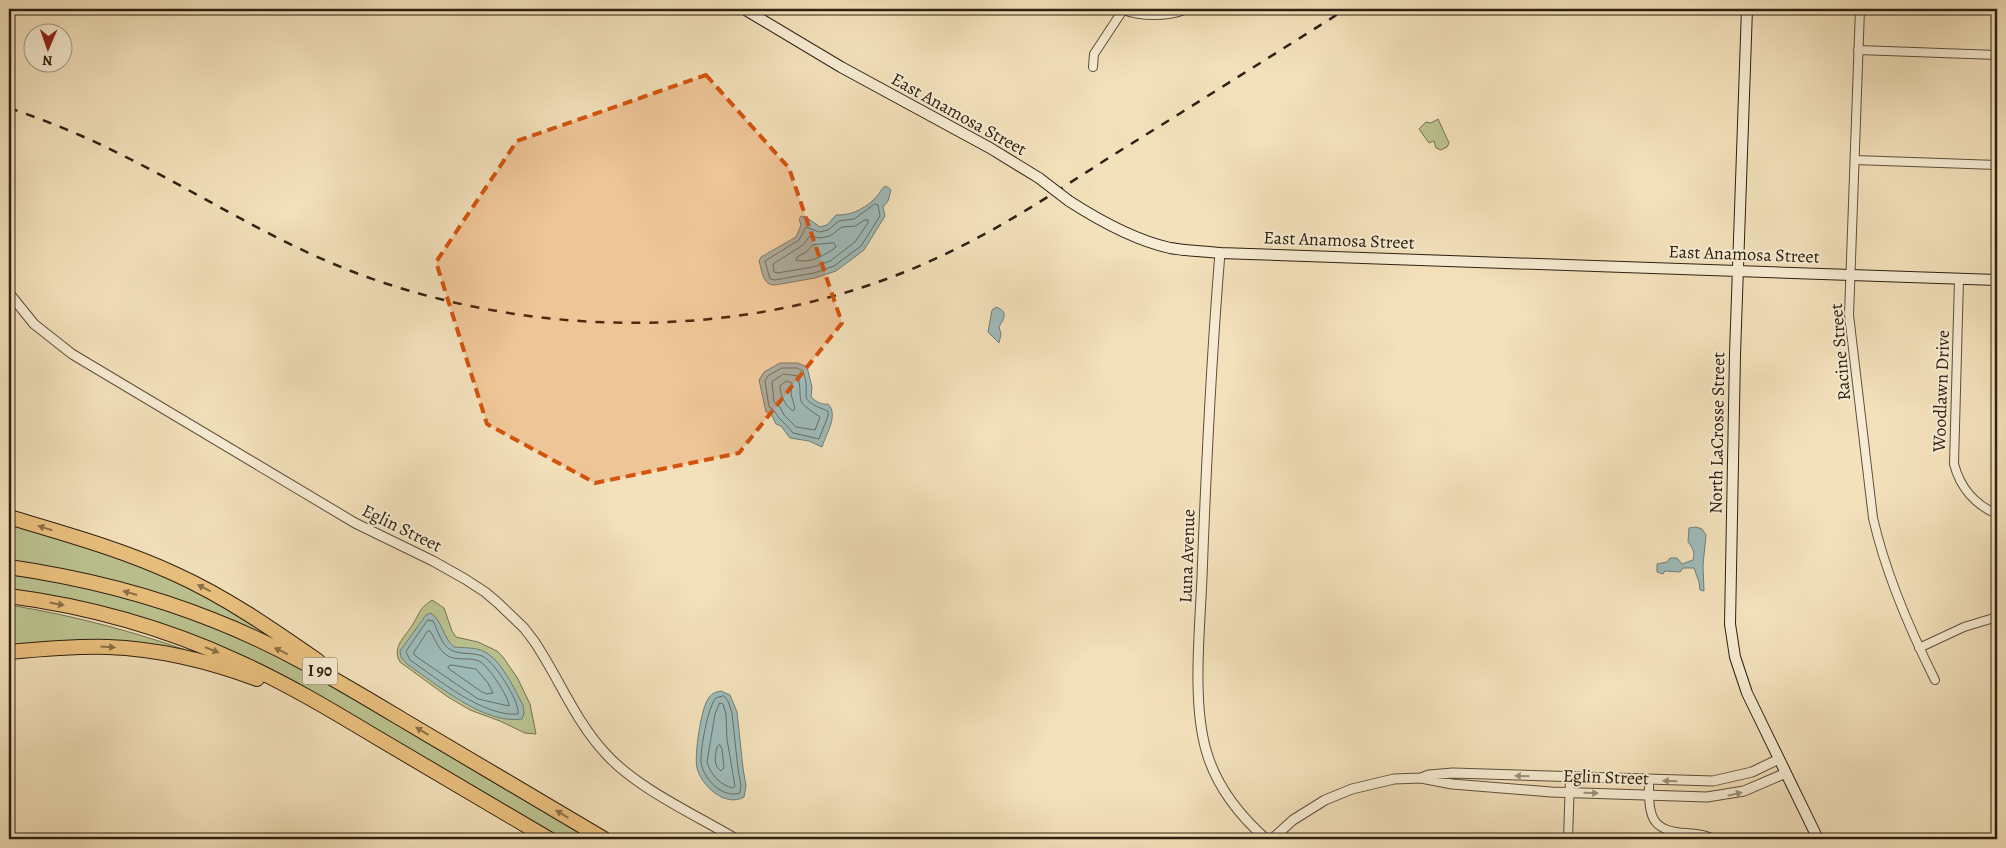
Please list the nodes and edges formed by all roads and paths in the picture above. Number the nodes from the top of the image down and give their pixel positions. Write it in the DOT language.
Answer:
graph roads {
  1 [pos="744,9"];
  2 [pos="1122,9"];
  3 [pos="1187,9"];
  4 [pos="1747,9"];
  5 [pos="1860,9"];
  6 [pos="1858,50"];
  7 [pos="1997,55"];
  8 [pos="1092,67"];
  9 [pos="1855,160"];
  10 [pos="1997,166"];
  11 [pos="1220,253"];
  12 [pos="1738,270"];
  13 [pos="1850,275"];
  14 [pos="1959,279"];
  15 [pos="1997,280"];
  16 [pos="9,293"];
  17 [pos="1997,514"];
  18 [pos="9,517"];
  19 [pos="9,567"];
  20 [pos="9,596"];
  21 [pos="1997,617"];
  22 [pos="1919,648"];
  23 [pos="9,652"];
  24 [pos="1935,680"];
  25 [pos="405,721"];
  26 [pos="1779,759"];
  27 [pos="1786,773"];
  28 [pos="1421,778"];
  29 [pos="1570,778"];
  30 [pos="1649,780"];
  31 [pos="1570,793"];
  32 [pos="1649,795"];
  33 [pos="497,808"];
  34 [pos="549,839"];
  35 [pos="604,839"];
  36 [pos="736,839"];
  37 [pos="1266,839"];
  38 [pos="1272,839"];
  39 [pos="1568,839"];
  40 [pos="1713,839"];
  41 [pos="1818,839"];
  1 -- 11 [label="main road, East Anamosa Street, bridge"];
  2 -- 3 [label="street"];
  2 -- 8 [label="street"];
  4 -- 12 [label="main road, North LaCrosse Street"];
  5 -- 6 [label="street, Racine Street"];
  6 -- 7 [label="street"];
  6 -- 9 [label="street, Racine Street"];
  9 -- 10 [label="street"];
  9 -- 13 [label="street, Racine Street"];
  11 -- 12 [label="main road, East Anamosa Street"];
  11 -- 37 [label="street, Luna Avenue"];
  12 -- 13 [label="main road, East Anamosa Street"];
  12 -- 26 [label="main road, North LaCrosse Street"];
  13 -- 14 [label="main road, East Anamosa Street"];
  13 -- 22 [label="street, Racine Street"];
  14 -- 15 [label="main road, East Anamosa Street"];
  14 -- 17 [label="street, Woodlawn Drive"];
  16 -- 36 [label="street, Eglin Street"];
  25 -- 18 [label="highway, one-way"];
  25 -- 19 [label="highway, I 90, one-way"];
  20 -- 33 [label="highway, I 90, one-way"];
  21 -- 22 [label="street"];
  22 -- 24 [label="street, Racine Street"];
  23 -- 33 [label="highway, one-way"];
  35 -- 25 [label="highway, I 90, one-way"];
  26 -- 27 [label="main road, North LaCrosse Street"];
  26 -- 30 [label="street, Eglin Street, one-way"];
  32 -- 27 [label="street, Eglin Street, one-way"];
  27 -- 41 [label="main road, North LaCrosse Street"];
  29 -- 28 [label="street, Eglin Street, one-way"];
  28 -- 31 [label="street, Eglin Street"];
  28 -- 38 [label="street, Eglin Street"];
  29 -- 30 [label="street, Eglin Street"];
  29 -- 31 [label="street"];
  30 -- 32 [label="street"];
  31 -- 32 [label="street, Eglin Street, one-way"];
  31 -- 39 [label="street"];
  32 -- 40 [label="street"];
  33 -- 34 [label="highway, I 90"];
}
